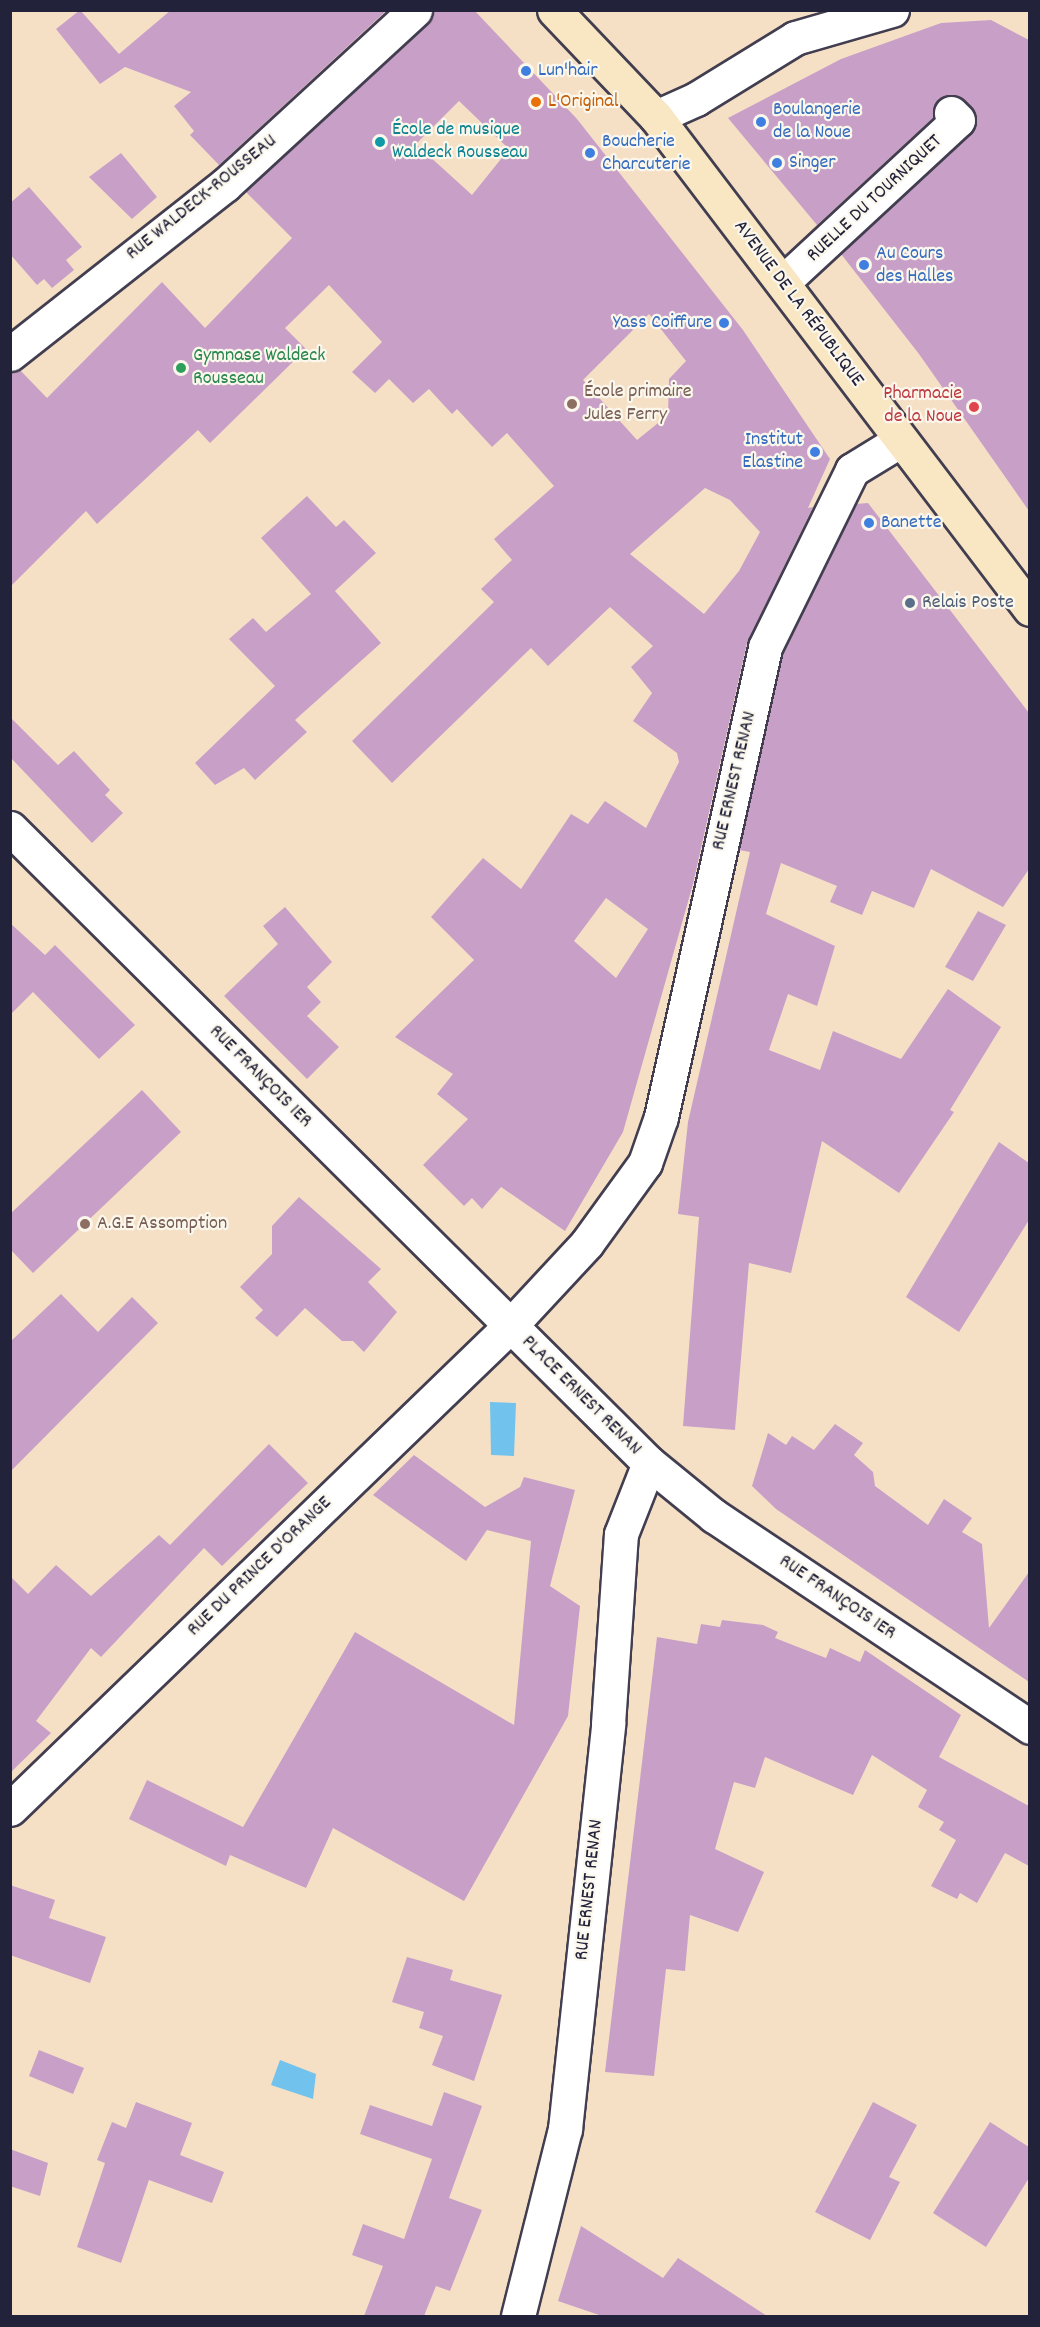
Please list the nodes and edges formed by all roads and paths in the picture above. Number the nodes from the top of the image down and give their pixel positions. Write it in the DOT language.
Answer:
graph roads {
  1 [pos="415,10"];
  2 [pos="554,10"];
  3 [pos="892,10"];
  4 [pos="951,113"];
  5 [pos="656,117"];
  6 [pos="783,282"];
  7 [pos="10,354"];
  8 [pos="901,440"];
  9 [pos="1029,609"];
  10 [pos="10,828"];
  11 [pos="645,1163"];
  12 [pos="510,1326"];
  13 [pos="649,1463"];
  14 [pos="1029,1727"];
  15 [pos="10,1809"];
  16 [pos="518,2316"];
  1 -- 7 [label="street, RUE WALDECK-ROUSSEAU"];
  2 -- 5 [label="main road, AVENUE DE LA RÉPUBLIQUE"];
  3 -- 5 [label="street"];
  4 -- 6 [label="street, RUELLE DU TOURNIQUET"];
  5 -- 6 [label="main road, AVENUE DE LA RÉPUBLIQUE"];
  6 -- 8 [label="main road, AVENUE DE LA RÉPUBLIQUE"];
  8 -- 9 [label="main road, AVENUE DE LA RÉPUBLIQUE"];
  8 -- 11 [label="street, RUE ERNEST RENAN"];
  10 -- 12 [label="street, RUE FRANÇOIS 1ER"];
  11 -- 12 [label="street, PLACE ERNEST RENAN"];
  12 -- 13 [label="street, PLACE ERNEST RENAN"];
  12 -- 15 [label="street, RUE DU PRINCE D'ORANGE"];
  13 -- 14 [label="street, RUE FRANÇOIS 1ER"];
  13 -- 16 [label="street, RUE ERNEST RENAN"];
}
